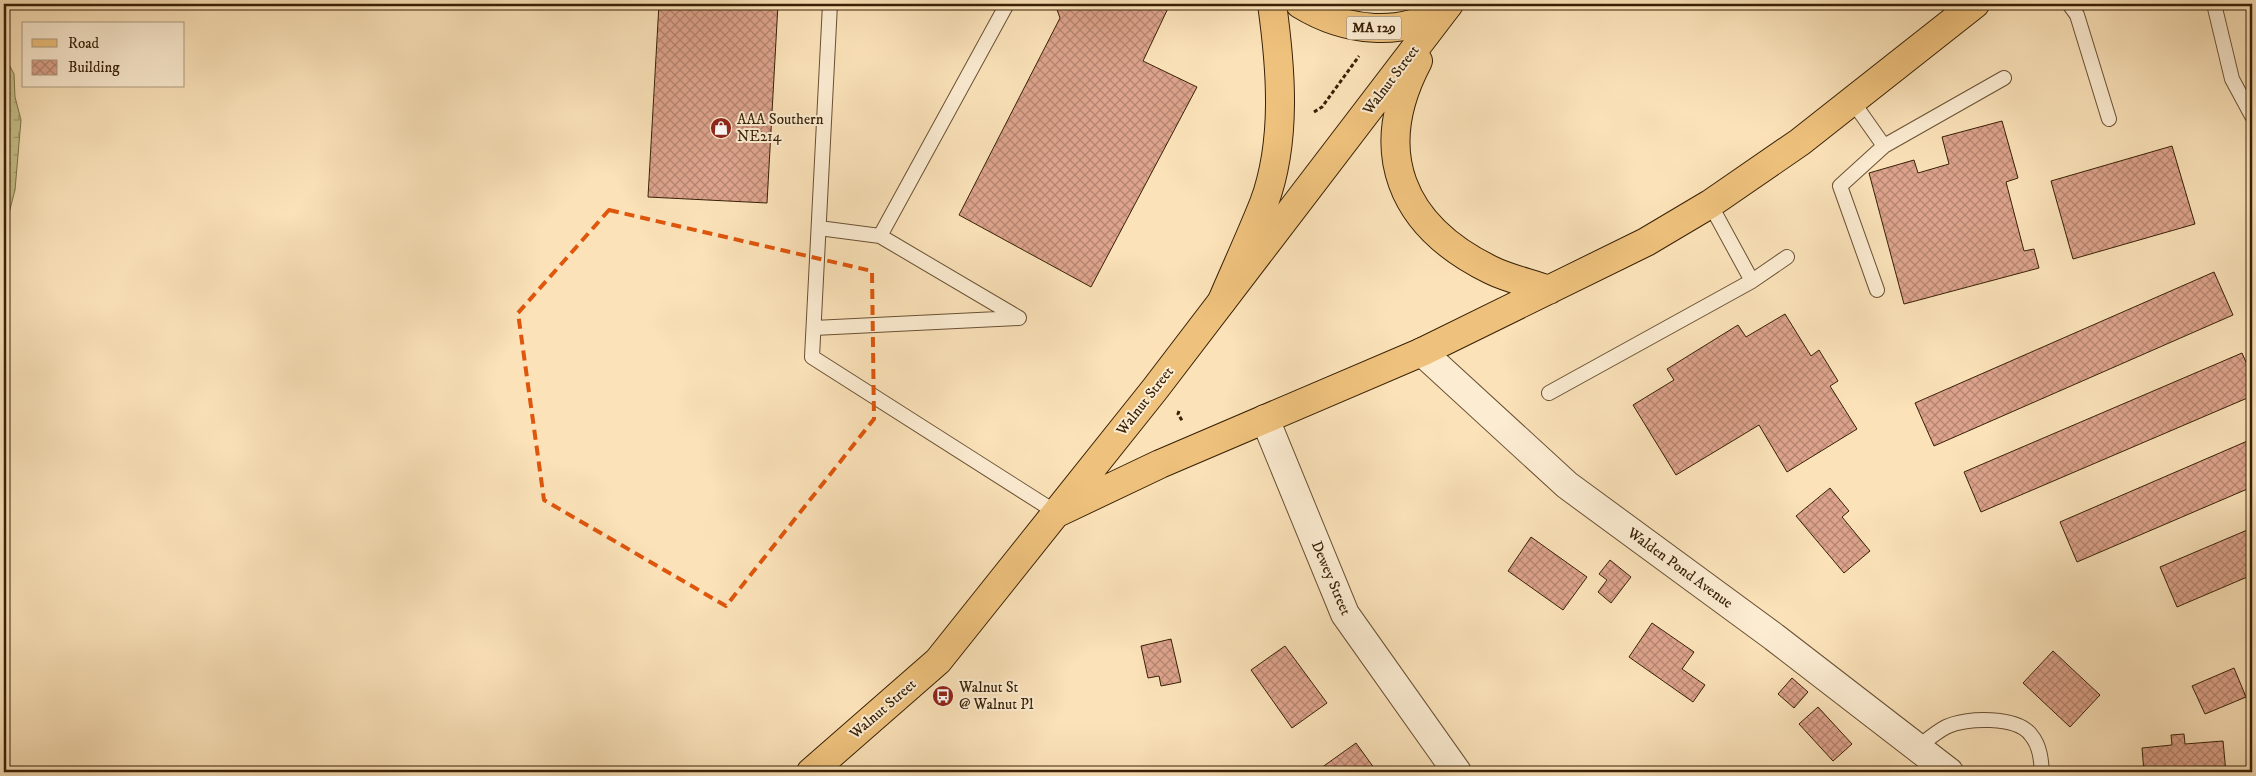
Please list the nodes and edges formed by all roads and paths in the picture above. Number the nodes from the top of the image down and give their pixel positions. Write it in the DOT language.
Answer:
graph roads {
  1 [pos="830,4"];
  2 [pos="1007,4"];
  3 [pos="1272,4"];
  4 [pos="1300,4"];
  5 [pos="2069,4"];
  6 [pos="2214,4"];
  7 [pos="1448,5"];
  8 [pos="1973,5"];
  9 [pos="1361,53"];
  10 [pos="2004,78"];
  11 [pos="1854,102"];
  12 [pos="1314,112"];
  13 [pos="2252,116"];
  14 [pos="2109,119"];
  15 [pos="1884,146"];
  16 [pos="1710,204"];
  17 [pos="819,228"];
  18 [pos="880,236"];
  19 [pos="1787,257"];
  20 [pos="1752,281"];
  21 [pos="1549,290"];
  22 [pos="1877,290"];
  23 [pos="1222,301"];
  24 [pos="814,328"];
  25 [pos="1422,352"];
  26 [pos="1549,393"];
  27 [pos="1265,419"];
  28 [pos="1057,513"];
  29 [pos="1917,748"];
  30 [pos="811,772"];
  31 [pos="1456,772"];
  32 [pos="1949,772"];
  33 [pos="2042,772"];
  1 -- 17 [label="lane"];
  2 -- 18 [label="lane"];
  3 -- 23 [label="main road"];
  4 -- 7 [label="main road, MA 129"];
  5 -- 14 [label="lane"];
  6 -- 13 [label="lane"];
  7 -- 21 [label="main road"];
  7 -- 23 [label="main road, Walnut Street"];
  8 -- 11 [label="main road"];
  9 -- 12 [label="path"];
  10 -- 15 [label="lane"];
  11 -- 15 [label="lane"];
  11 -- 16 [label="main road"];
  15 -- 22 [label="lane"];
  16 -- 20 [label="lane"];
  16 -- 21 [label="main road"];
  17 -- 18 [label="lane"];
  17 -- 24 [label="lane"];
  18 -- 24 [label="lane"];
  19 -- 20 [label="lane"];
  20 -- 26 [label="lane"];
  21 -- 25 [label="main road"];
  23 -- 28 [label="main road, Walnut Street"];
  24 -- 28 [label="lane"];
  25 -- 27 [label="main road"];
  25 -- 29 [label="street, Walden Pond Avenue"];
  27 -- 28 [label="main road"];
  27 -- 31 [label="street, Dewey Street"];
  28 -- 30 [label="main road, Walnut Street"];
  29 -- 32 [label="street, Walden Pond Avenue"];
  29 -- 33 [label="lane"];
}
